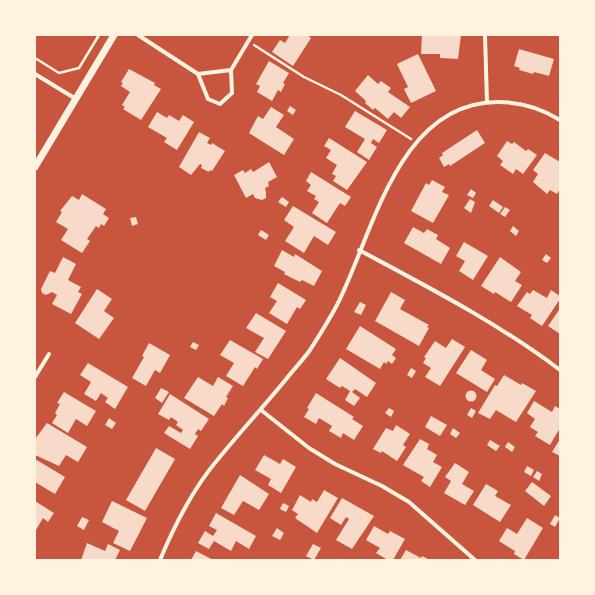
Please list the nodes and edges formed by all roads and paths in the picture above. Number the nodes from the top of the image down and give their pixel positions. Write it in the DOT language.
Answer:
graph roads {
  1 [pos="99,35"];
  2 [pos="114,35"];
  3 [pos="138,35"];
  4 [pos="252,35"];
  5 [pos="485,35"];
  6 [pos="254,45"];
  7 [pos="35,58"];
  8 [pos="231,70"];
  9 [pos="35,74"];
  10 [pos="198,74"];
  11 [pos="76,99"];
  12 [pos="487,102"];
  13 [pos="560,120"];
  14 [pos="409,138"];
  15 [pos="35,167"];
  16 [pos="359,250"];
  17 [pos="49,354"];
  18 [pos="560,370"];
  19 [pos="35,377"];
  20 [pos="261,410"];
  21 [pos="160,560"];
  22 [pos="474,560"];
  1 -- 7 [label="path"];
  2 -- 11 [label="street"];
  3 -- 10 [label="street"];
  4 -- 8 [label="street"];
  5 -- 12 [label="street"];
  6 -- 14 [label="path"];
  8 -- 10 [label="street"];
  8 -- 10 [label="street"];
  9 -- 11 [label="street"];
  11 -- 15 [label="street"];
  12 -- 13 [label="street"];
  12 -- 16 [label="street"];
  16 -- 18 [label="street"];
  16 -- 20 [label="street"];
  17 -- 19 [label="street"];
  20 -- 21 [label="street"];
  20 -- 22 [label="street"];
}
